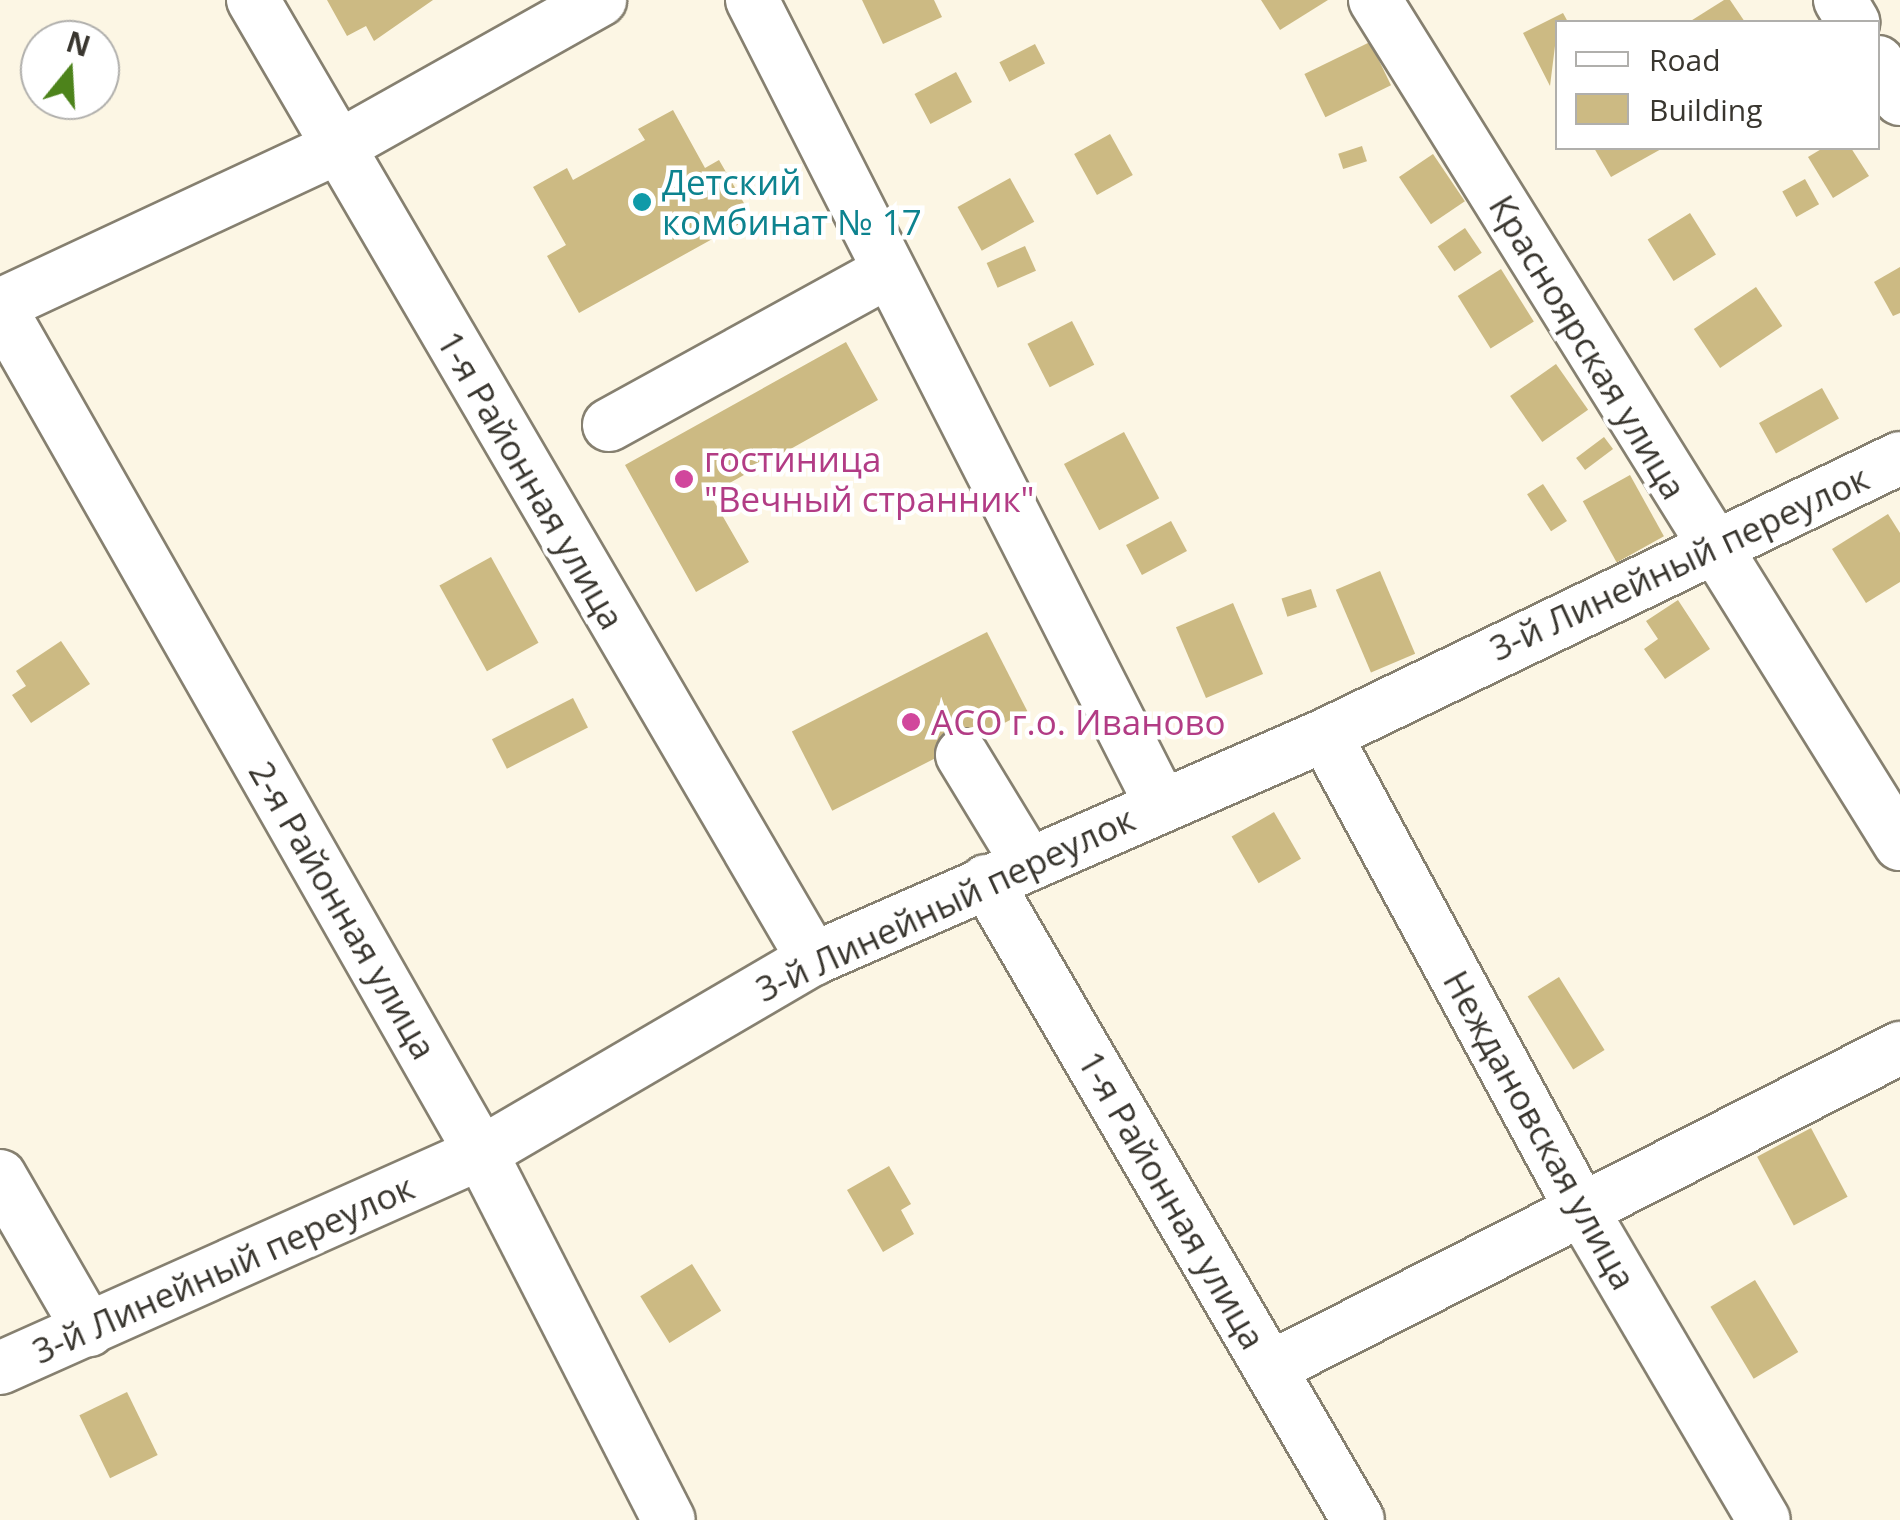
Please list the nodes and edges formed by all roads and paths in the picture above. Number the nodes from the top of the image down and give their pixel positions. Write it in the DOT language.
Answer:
graph roads {
  1 [pos="253,0"];
  2 [pos="600,0"];
  3 [pos="752,0"];
  4 [pos="1376,0"];
  5 [pos="1880,65"];
  6 [pos="1900,99"];
  7 [pos="336,148"];
  8 [pos="886,272"];
  9 [pos="0,307"];
  10 [pos="609,425"];
  11 [pos="1900,458"];
  12 [pos="1707,544"];
  13 [pos="1325,735"];
  14 [pos="962,755"];
  15 [pos="1160,802"];
  16 [pos="1900,844"];
  17 [pos="1006,871"];
  18 [pos="812,959"];
  19 [pos="1900,1048"];
  20 [pos="482,1152"];
  21 [pos="0,1176"];
  22 [pos="1579,1205"];
  23 [pos="89,1330"];
  24 [pos="0,1368"];
  25 [pos="1270,1368"];
  26 [pos="669,1520"];
  27 [pos="1358,1520"];
  28 [pos="1764,1520"];
  1 -- 7 [label="street, 1-я Районная улица"];
  2 -- 7 [label="street"];
  3 -- 8 [label="street"];
  4 -- 12 [label="street, Красноярская улица"];
  5 -- 6 [label="street"];
  7 -- 9 [label="street"];
  7 -- 18 [label="street, 1-я Районная улица"];
  8 -- 10 [label="street"];
  8 -- 15 [label="street"];
  9 -- 20 [label="street, 2-я Районная улица"];
  11 -- 12 [label="street, 3-й Линейный переулок"];
  12 -- 13 [label="street, 3-й Линейный переулок"];
  12 -- 16 [label="street, Красноярская улица"];
  13 -- 15 [label="street, 3-й Линейный переулок"];
  13 -- 22 [label="street, Неждановская улица"];
  14 -- 17 [label="street, 1-я Районная улица"];
  15 -- 17 [label="street, 3-й Линейный переулок"];
  17 -- 18 [label="street, 3-й Линейный переулок"];
  17 -- 25 [label="street, 1-я Районная улица"];
  18 -- 20 [label="street, 3-й Линейный переулок"];
  19 -- 22 [label="street"];
  20 -- 23 [label="street, 3-й Линейный переулок"];
  20 -- 26 [label="street, 2-я Районная улица"];
  21 -- 23 [label="street"];
  22 -- 25 [label="street"];
  22 -- 28 [label="street, Неждановская улица"];
  23 -- 24 [label="street, 3-й Линейный переулок"];
  25 -- 27 [label="street, 1-я Районная улица"];
}
